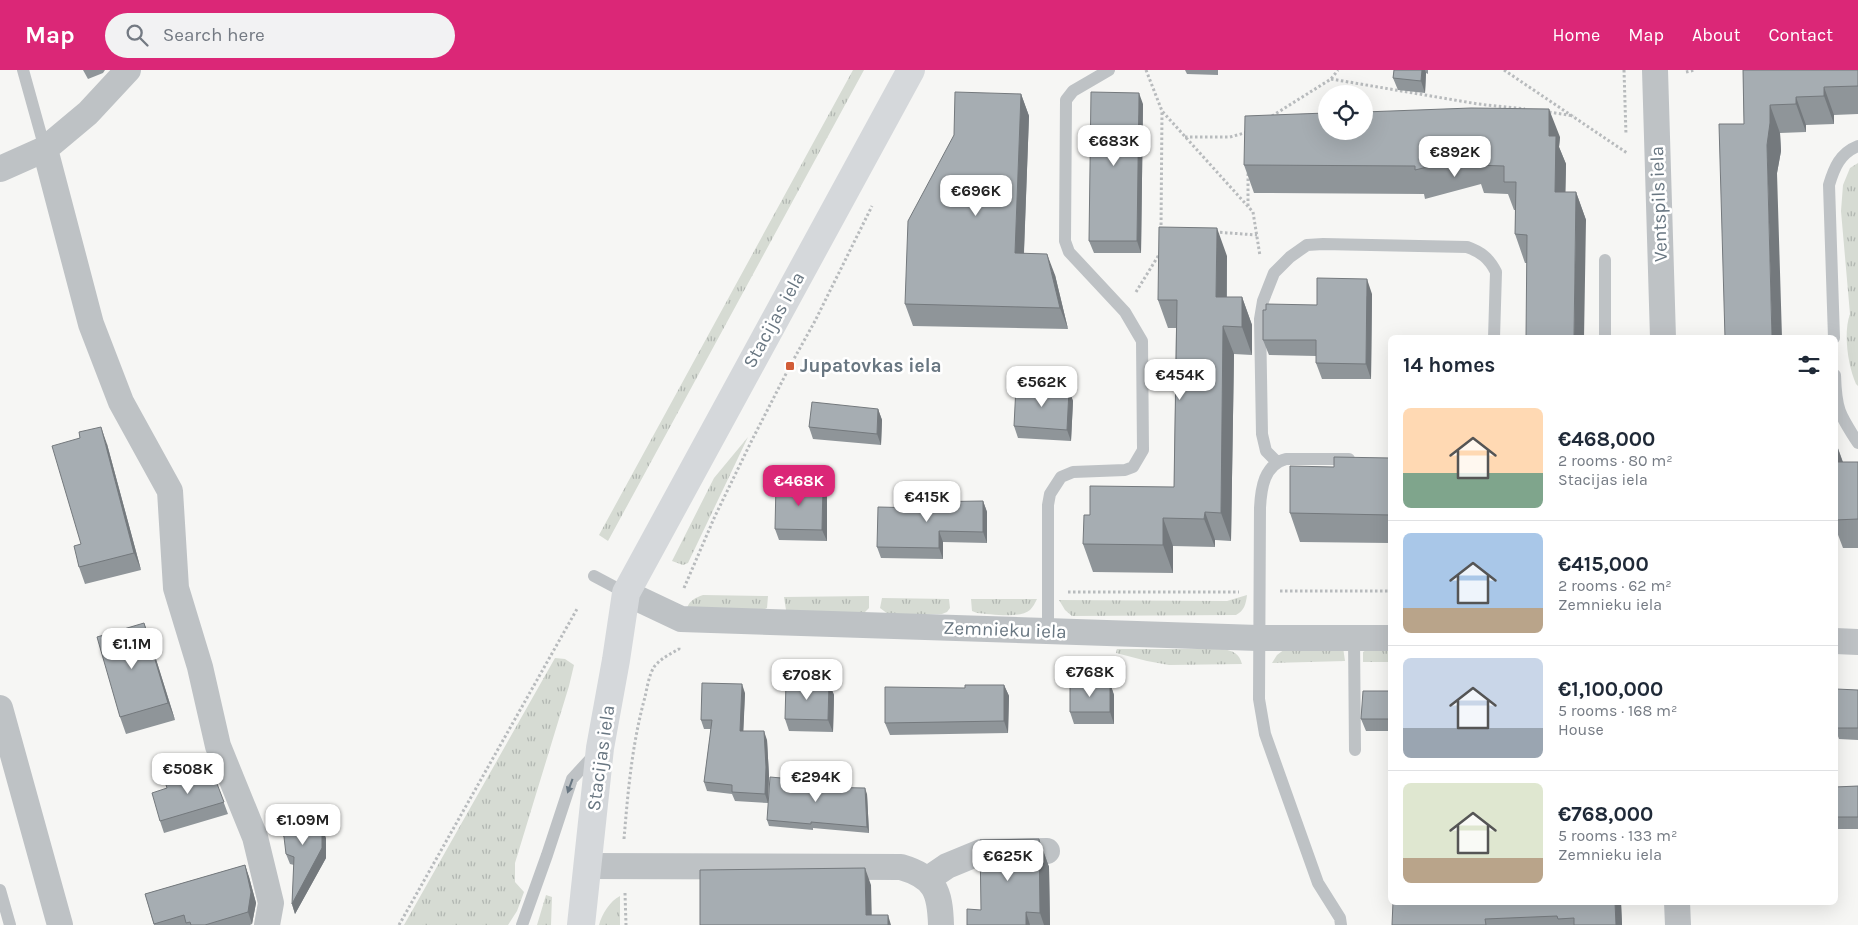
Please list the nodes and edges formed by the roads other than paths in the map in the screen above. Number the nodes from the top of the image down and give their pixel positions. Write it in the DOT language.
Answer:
graph roads {
  1 [pos="23,70"];
  2 [pos="128,70"];
  3 [pos="911,70"];
  4 [pos="1110,70"];
  5 [pos="1655,70"];
  6 [pos="1858,146"];
  7 [pos="45,149"];
  8 [pos="0,169"];
  9 [pos="1605,260"];
  10 [pos="1494,335"];
  11 [pos="1605,335"];
  12 [pos="1663,335"];
  13 [pos="1834,335"];
  14 [pos="1838,408"];
  15 [pos="1858,442"];
  16 [pos="1362,459"];
  17 [pos="1277,462"];
  18 [pos="594,576"];
  19 [pos="632,581"];
  20 [pos="1048,631"];
  21 [pos="1258,638"];
  22 [pos="1354,638"];
  23 [pos="1388,638"];
  24 [pos="1838,642"];
  25 [pos="1858,642"];
  26 [pos="0,708"];
  27 [pos="600,748"];
  28 [pos="1355,750"];
  29 [pos="1047,850"];
  30 [pos="587,866"];
  31 [pos="928,879"];
  32 [pos="0,890"];
  33 [pos="1677,905"];
  34 [pos="10,925"];
  35 [pos="60,925"];
  36 [pos="267,925"];
  37 [pos="522,925"];
  38 [pos="581,925"];
  39 [pos="941,925"];
  40 [pos="1341,925"];
  41 [pos="1678,925"];
  1 -- 7 [label="lane"];
  2 -- 7 [label="street"];
  3 -- 19 [label="main road, Stacijas iela"];
  4 -- 20 [label="lane"];
  5 -- 12 [label="street, Ventspils iela"];
  6 -- 13 [label="lane"];
  7 -- 8 [label="street"];
  7 -- 36 [label="street"];
  9 -- 11 [label="lane"];
  10 -- 17 [label="lane"];
  14 -- 15 [label="lane"];
  16 -- 17 [label="lane"];
  17 -- 21 [label="lane"];
  18 -- 19 [label="lane"];
  19 -- 20 [label="street, Zemnieku iela"];
  19 -- 27 [label="main road, Stacijas iela"];
  20 -- 21 [label="street, Zemnieku iela"];
  21 -- 22 [label="street, Zemnieku iela"];
  21 -- 40 [label="lane"];
  22 -- 23 [label="street, Zemnieku iela"];
  22 -- 28 [label="lane"];
  24 -- 25 [label="street"];
  26 -- 35 [label="street"];
  27 -- 30 [label="main road, Stacijas iela"];
  27 -- 37 [label="lane, one-way"];
  29 -- 31 [label="street"];
  30 -- 31 [label="street"];
  30 -- 38 [label="main road, Stacijas iela"];
  31 -- 39 [label="street"];
  32 -- 34 [label="lane"];
  33 -- 41 [label="street"];
}
